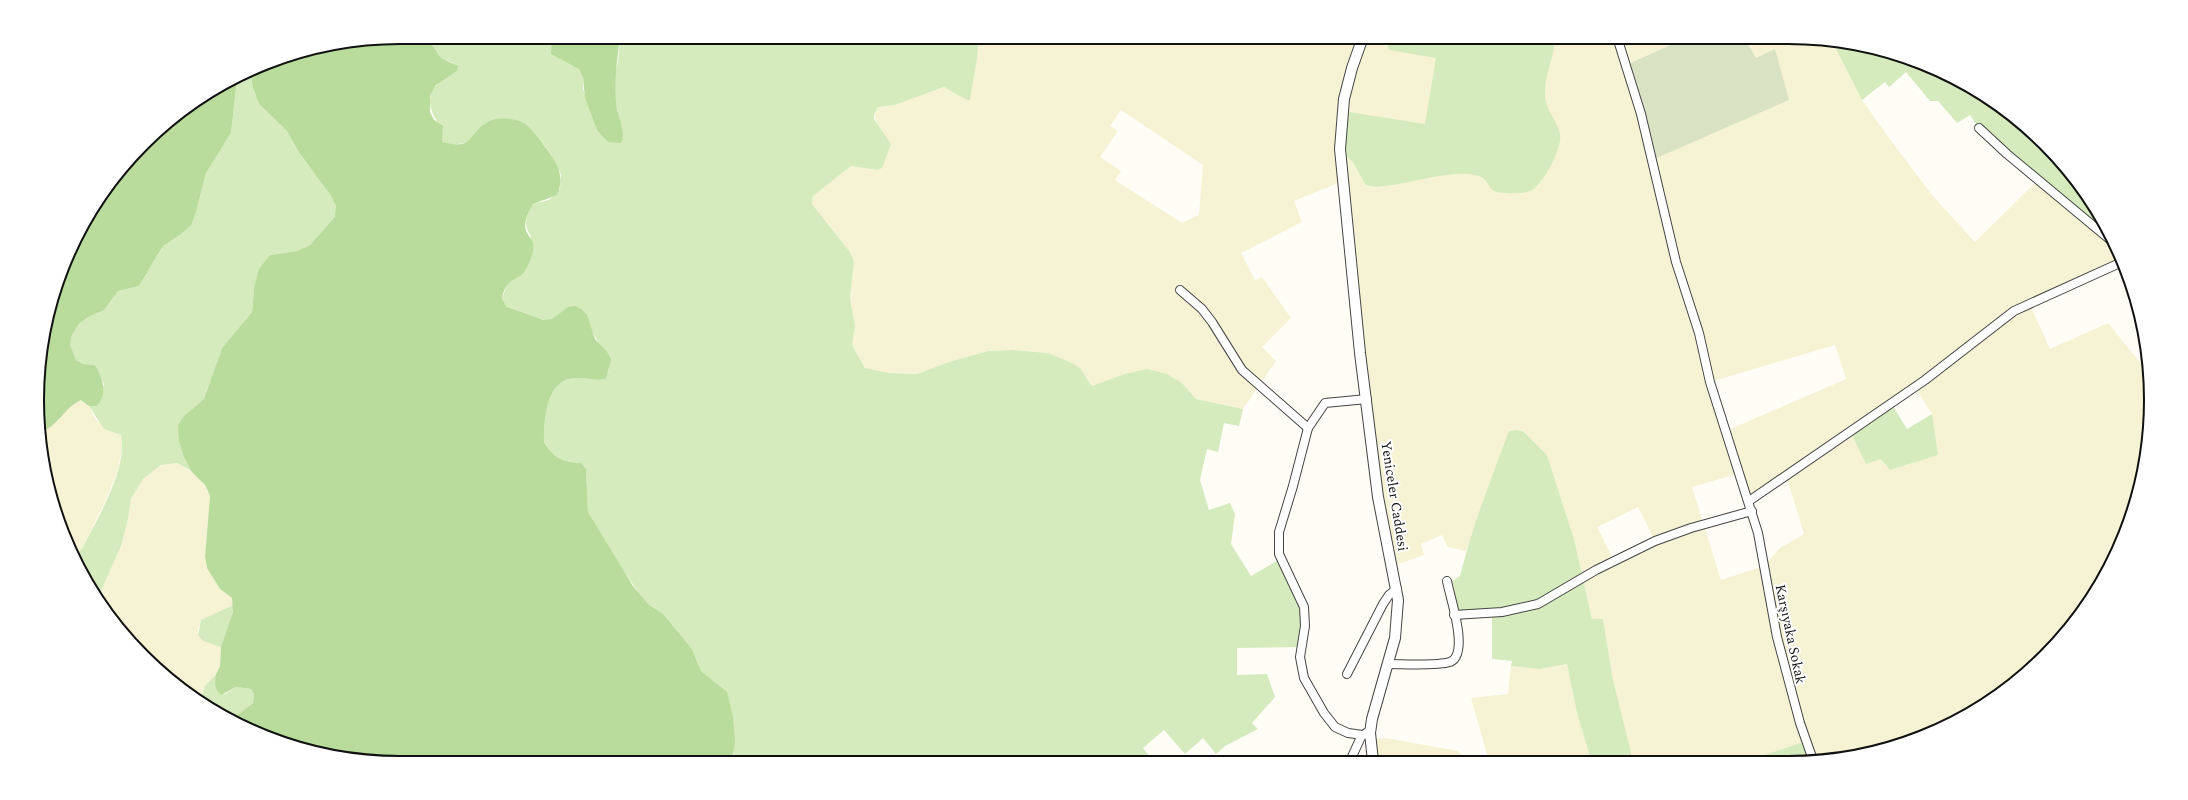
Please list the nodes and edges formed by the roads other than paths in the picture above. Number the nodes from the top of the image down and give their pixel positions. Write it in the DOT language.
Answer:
graph roads {
  1 [pos="1361,44"];
  2 [pos="1618,44"];
  3 [pos="1979,128"];
  4 [pos="2102,233"];
  5 [pos="2117,264"];
  6 [pos="1180,290"];
  7 [pos="1367,399"];
  8 [pos="1308,428"];
  9 [pos="1749,501"];
  10 [pos="1752,511"];
  11 [pos="1447,581"];
  12 [pos="1397,589"];
  13 [pos="1454,615"];
  14 [pos="1388,664"];
  15 [pos="1347,674"];
  16 [pos="1367,734"];
  17 [pos="1811,755"];
  18 [pos="1353,756"];
  19 [pos="1372,756"];
  1 -- 7 [label="street, Yeniceler Caddesi"];
  2 -- 9 [label="street, Karşıyaka Sokak"];
  3 -- 4 [label="street"];
  5 -- 9 [label="street"];
  6 -- 8 [label="street"];
  7 -- 8 [label="street"];
  7 -- 12 [label="street, Yeniceler Caddesi"];
  8 -- 16 [label="street"];
  9 -- 10 [label="street, Karşıyaka Sokak"];
  10 -- 13 [label="street"];
  10 -- 17 [label="street, Karşıyaka Sokak"];
  11 -- 13 [label="street"];
  12 -- 14 [label="street, Yeniceler Caddesi"];
  12 -- 15 [label="street"];
  13 -- 14 [label="street"];
  14 -- 16 [label="street, Yeniceler Caddesi"];
  16 -- 18 [label="street"];
  16 -- 19 [label="street, Yeniceler Caddesi"];
}
